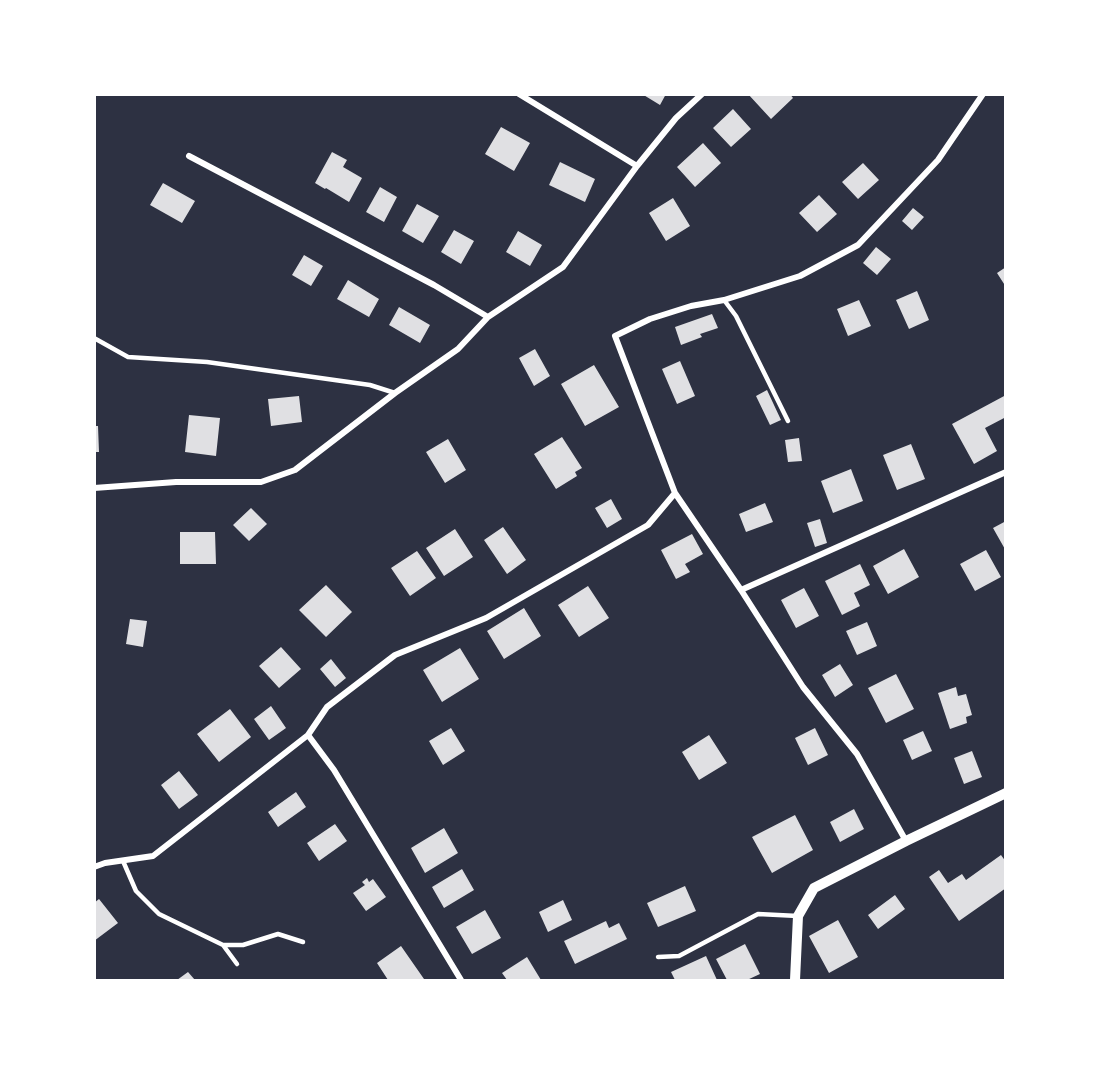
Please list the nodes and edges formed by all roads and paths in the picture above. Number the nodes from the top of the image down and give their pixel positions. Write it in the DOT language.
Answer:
graph roads {
  1 [pos="519,94"];
  2 [pos="702,94"];
  3 [pos="983,94"];
  4 [pos="189,156"];
  5 [pos="637,166"];
  6 [pos="724,300"];
  7 [pos="488,317"];
  8 [pos="94,338"];
  9 [pos="394,393"];
  10 [pos="788,421"];
  11 [pos="1005,472"];
  12 [pos="94,488"];
  13 [pos="675,493"];
  14 [pos="741,590"];
  15 [pos="308,735"];
  16 [pos="1005,794"];
  17 [pos="906,841"];
  18 [pos="123,861"];
  19 [pos="94,867"];
  20 [pos="798,916"];
  21 [pos="303,942"];
  22 [pos="223,945"];
  23 [pos="658,957"];
  24 [pos="237,964"];
  25 [pos="461,981"];
  26 [pos="795,981"];
  1 -- 5 [label="street"];
  2 -- 5 [label="street"];
  3 -- 6 [label="street"];
  4 -- 7 [label="street"];
  5 -- 7 [label="street"];
  6 -- 10 [label="lane"];
  6 -- 13 [label="street"];
  7 -- 9 [label="street"];
  8 -- 9 [label="lane"];
  9 -- 12 [label="street"];
  11 -- 14 [label="street"];
  13 -- 14 [label="street"];
  13 -- 15 [label="street"];
  14 -- 17 [label="street"];
  15 -- 18 [label="street"];
  15 -- 25 [label="street"];
  16 -- 17 [label="street"];
  17 -- 20 [label="street"];
  18 -- 19 [label="street"];
  18 -- 22 [label="lane"];
  20 -- 23 [label="lane"];
  20 -- 26 [label="street"];
  21 -- 22 [label="lane"];
  22 -- 24 [label="lane"];
}
